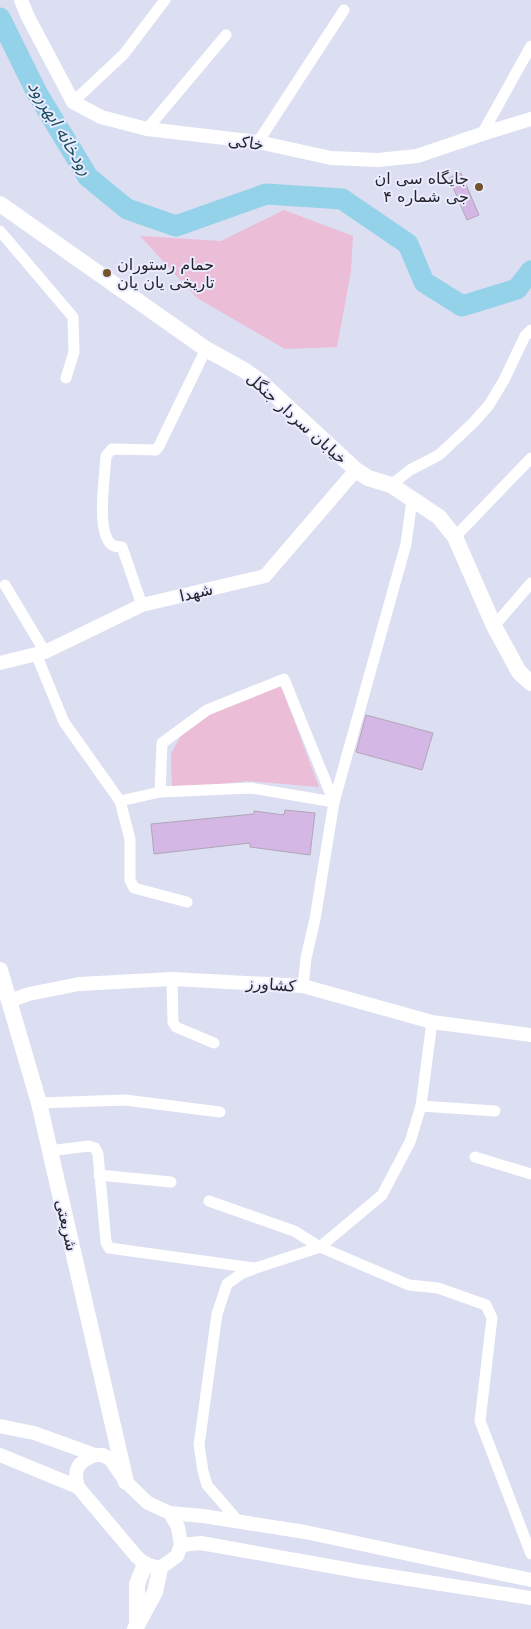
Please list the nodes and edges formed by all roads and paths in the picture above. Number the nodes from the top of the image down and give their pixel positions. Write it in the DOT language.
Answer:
graph roads {
  1 [pos="21,0"];
  2 [pos="165,0"];
  3 [pos="344,10"];
  4 [pos="226,35"];
  5 [pos="531,46"];
  6 [pos="73,102"];
  7 [pos="531,119"];
  8 [pos="147,129"];
  9 [pos="482,134"];
  10 [pos="258,142"];
  11 [pos="0,204"];
  12 [pos="0,231"];
  13 [pos="531,330"];
  14 [pos="206,349"];
  15 [pos="66,378"];
  16 [pos="531,458"];
  17 [pos="356,470"];
  18 [pos="391,486"];
  19 [pos="412,500"];
  20 [pos="455,537"];
  21 [pos="531,582"];
  22 [pos="5,585"];
  23 [pos="142,605"];
  24 [pos="494,626"];
  25 [pos="40,653"];
  26 [pos="0,663"];
  27 [pos="531,684"];
  28 [pos="160,792"];
  29 [pos="120,801"];
  30 [pos="334,802"];
  31 [pos="187,902"];
  32 [pos="0,970"];
  33 [pos="172,979"];
  34 [pos="303,986"];
  35 [pos="9,1001"];
  36 [pos="432,1022"];
  37 [pos="531,1035"];
  38 [pos="214,1043"];
  39 [pos="39,1103"];
  40 [pos="421,1106"];
  41 [pos="495,1111"];
  42 [pos="220,1112"];
  43 [pos="49,1151"];
  44 [pos="475,1157"];
  45 [pos="100,1174"];
  46 [pos="531,1174"];
  47 [pos="171,1182"];
  48 [pos="209,1201"];
  49 [pos="320,1247"];
  50 [pos="256,1268"];
  51 [pos="0,1426"];
  52 [pos="94,1455"];
  53 [pos="0,1456"];
  54 [pos="126,1482"];
  55 [pos="78,1487"];
  56 [pos="170,1513"];
  57 [pos="239,1522"];
  58 [pos="181,1545"];
  59 [pos="531,1554"];
  60 [pos="152,1566"];
  61 [pos="531,1580"];
  62 [pos="531,1598"];
  63 [pos="136,1626"];
  1 -- 6 [label="street"];
  2 -- 6 [label="street"];
  3 -- 10 [label="street"];
  4 -- 8 [label="street"];
  5 -- 9 [label="street"];
  6 -- 8 [label="street, خاکی"];
  7 -- 9 [label="street, خاکی"];
  8 -- 10 [label="street, خاکی"];
  9 -- 10 [label="street, خاکی"];
  11 -- 14 [label="main road, خیابان سردار جنگل"];
  12 -- 15 [label="street"];
  13 -- 18 [label="street"];
  14 -- 17 [label="main road, خیابان سردار جنگل"];
  14 -- 23 [label="street"];
  16 -- 20 [label="street"];
  17 -- 18 [label="main road, خیابان سردار جنگل"];
  17 -- 23 [label="street, شهدا"];
  18 -- 19 [label="main road, خیابان سردار جنگل"];
  19 -- 20 [label="main road, خیابان سردار جنگل"];
  19 -- 30 [label="street"];
  20 -- 24 [label="main road, خیابان سردار جنگل"];
  21 -- 24 [label="street"];
  22 -- 25 [label="street"];
  23 -- 25 [label="street, شهدا"];
  24 -- 27 [label="main road, خیابان سردار جنگل"];
  25 -- 26 [label="street, شهدا"];
  25 -- 29 [label="street"];
  28 -- 29 [label="street"];
  28 -- 30 [label="street"];
  28 -- 30 [label="street"];
  29 -- 31 [label="street"];
  30 -- 34 [label="street"];
  32 -- 35 [label="main road, شریعتی"];
  33 -- 34 [label="street, کشاورز"];
  33 -- 35 [label="street, کشاورز"];
  33 -- 38 [label="street"];
  34 -- 36 [label="street, کشاورز"];
  35 -- 39 [label="main road, شریعتی"];
  36 -- 37 [label="street, کشاورز"];
  36 -- 40 [label="street"];
  39 -- 42 [label="street"];
  39 -- 43 [label="main road, شریعتی"];
  40 -- 41 [label="street"];
  40 -- 49 [label="street"];
  43 -- 45 [label="street"];
  43 -- 54 [label="main road, شریعتی"];
  44 -- 46 [label="street"];
  45 -- 47 [label="street"];
  45 -- 50 [label="street"];
  48 -- 49 [label="street"];
  49 -- 50 [label="street"];
  49 -- 59 [label="street"];
  50 -- 57 [label="street"];
  51 -- 52 [label="street"];
  52 -- 54 [label="street"];
  52 -- 55 [label="street"];
  53 -- 55 [label="street"];
  54 -- 56 [label="street"];
  55 -- 60 [label="street"];
  56 -- 57 [label="street"];
  56 -- 58 [label="street"];
  57 -- 61 [label="street"];
  58 -- 60 [label="street"];
  58 -- 62 [label="street"];
  60 -- 63 [label="main road"];
}
